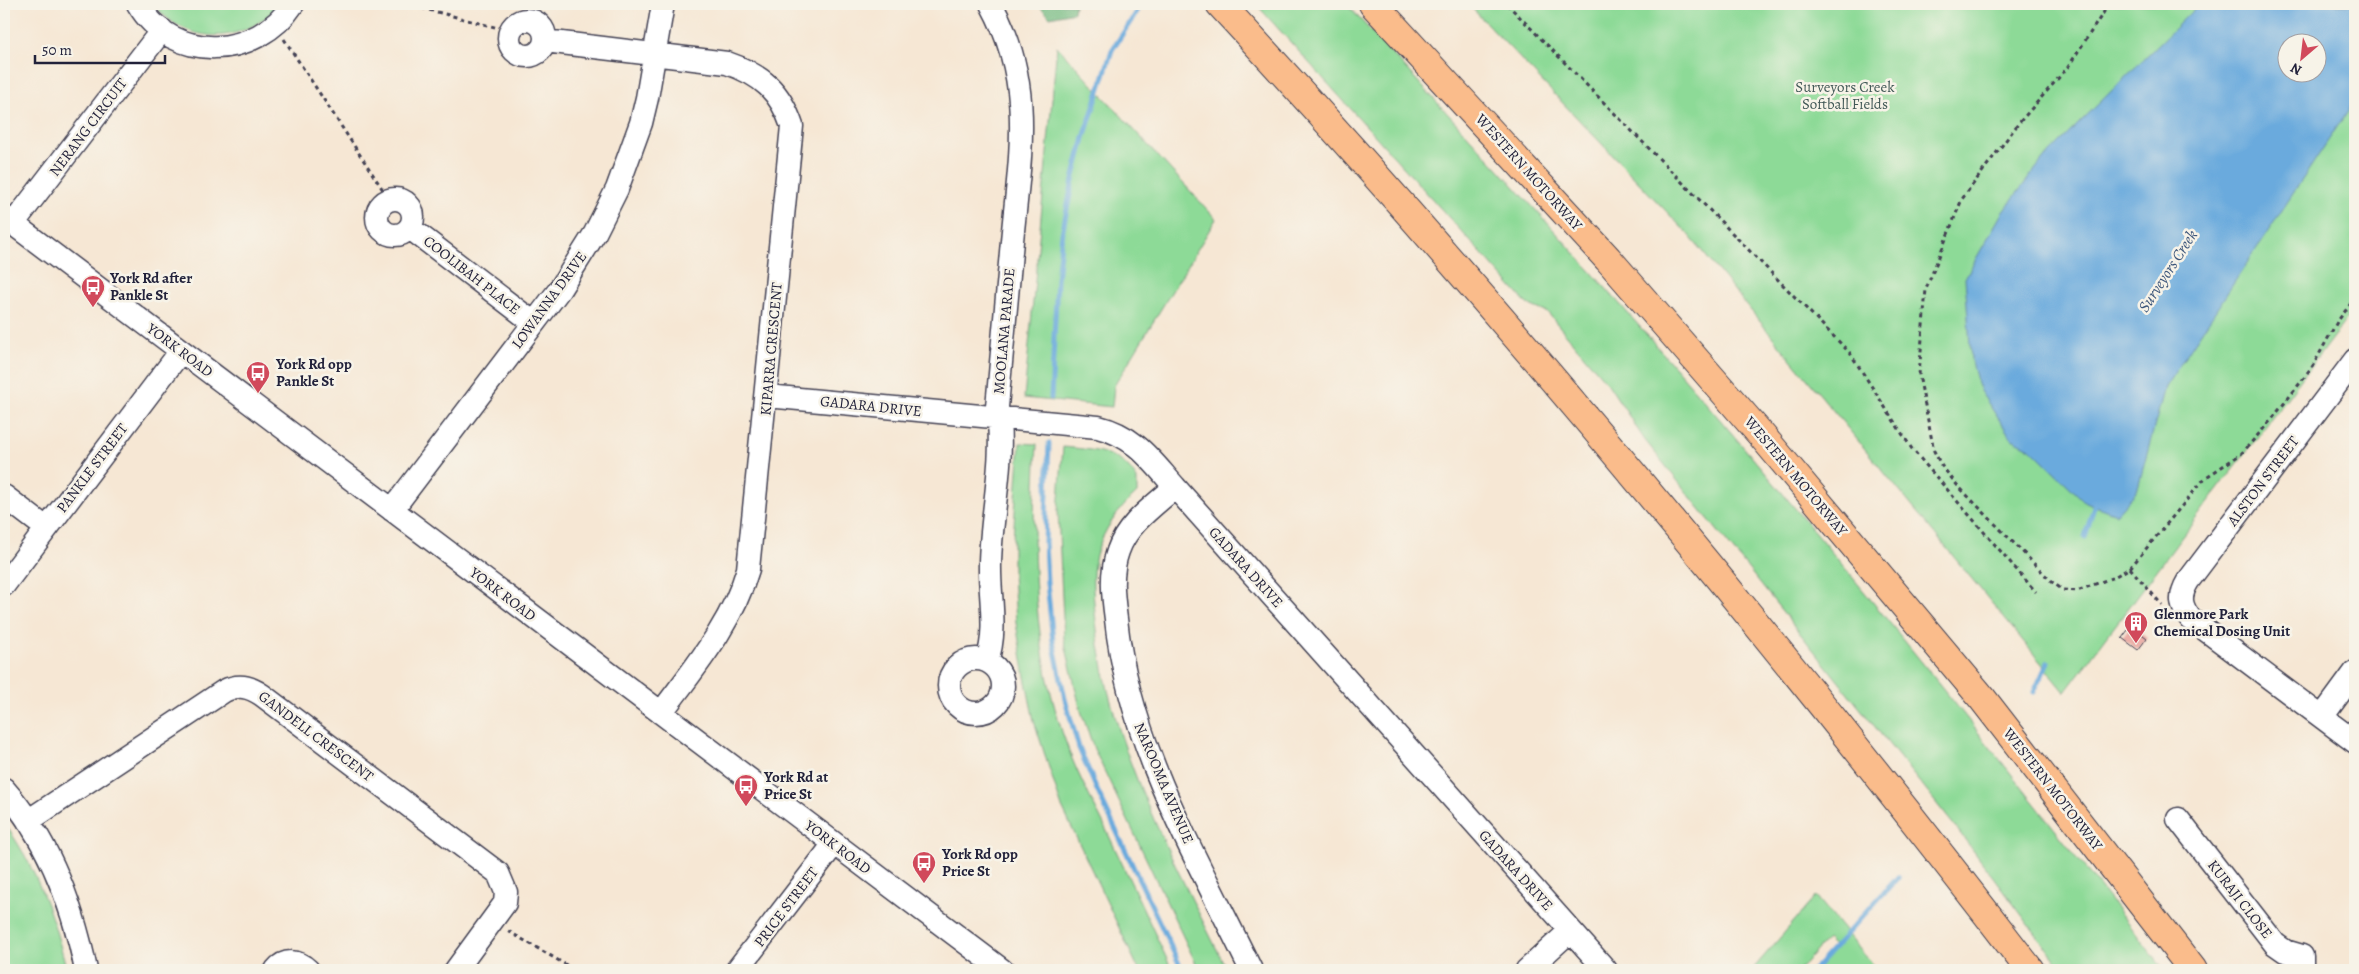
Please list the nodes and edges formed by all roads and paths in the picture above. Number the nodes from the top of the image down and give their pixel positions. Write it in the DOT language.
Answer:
graph roads {
  1 [pos="138,4"];
  2 [pos="293,4"];
  3 [pos="406,4"];
  4 [pos="662,4"];
  5 [pos="992,4"];
  6 [pos="1220,4"];
  7 [pos="1373,4"];
  8 [pos="1508,4"];
  9 [pos="2109,4"];
  10 [pos="278,24"];
  11 [pos="162,30"];
  12 [pos="510,31"];
  13 [pos="655,54"];
  14 [pos="389,200"];
  15 [pos="8,220"];
  16 [pos="410,228"];
  17 [pos="2355,298"];
  18 [pos="534,323"];
  19 [pos="181,351"];
  20 [pos="2355,360"];
  21 [pos="767,396"];
  22 [pos="999,419"];
  23 [pos="1175,487"];
  24 [pos="4,496"];
  25 [pos="392,510"];
  26 [pos="46,528"];
  27 [pos="2130,568"];
  28 [pos="4,585"];
  29 [pos="2036,592"];
  30 [pos="2174,609"];
  31 [pos="987,661"];
  32 [pos="2355,672"];
  33 [pos="661,713"];
  34 [pos="2322,717"];
  35 [pos="2355,742"];
  36 [pos="4,789"];
  37 [pos="2178,819"];
  38 [pos="28,821"];
  39 [pos="834,844"];
  40 [pos="493,921"];
  41 [pos="1570,931"];
  42 [pos="2302,963"];
  43 [pos="86,970"];
  44 [pos="276,970"];
  45 [pos="308,970"];
  46 [pos="456,970"];
  47 [pos="575,970"];
  48 [pos="737,970"];
  49 [pos="1002,970"];
  50 [pos="1251,970"];
  51 [pos="1527,970"];
  52 [pos="1606,970"];
  53 [pos="2030,970"];
  54 [pos="2193,970"];
  1 -- 11 [label="street"];
  2 -- 10 [label="street"];
  3 -- 12 [label="path"];
  4 -- 13 [label="street, LOWANNA DRIVE"];
  5 -- 22 [label="street, MOOLANA PARADE"];
  6 -- 53 [label="highway"];
  7 -- 54 [label="highway, WESTERN MOTORWAY"];
  8 -- 29 [label="path"];
  9 -- 27 [label="path"];
  10 -- 11 [label="street"];
  10 -- 14 [label="path"];
  11 -- 15 [label="street, NERANG CIRCUIT"];
  12 -- 13 [label="street, KIPARRA CRESCENT"];
  13 -- 18 [label="street, LOWANNA DRIVE"];
  13 -- 21 [label="street, KIPARRA CRESCENT"];
  14 -- 16 [label="street, COOLIBAH PLACE"];
  14 -- 16 [label="street, COOLIBAH PLACE"];
  15 -- 19 [label="street, YORK ROAD"];
  16 -- 18 [label="street, COOLIBAH PLACE"];
  17 -- 27 [label="path"];
  18 -- 25 [label="street, LOWANNA DRIVE"];
  19 -- 25 [label="street, YORK ROAD"];
  19 -- 26 [label="street, PANKLE STREET"];
  20 -- 30 [label="street, ALSTON STREET"];
  21 -- 22 [label="street, GADARA DRIVE"];
  21 -- 33 [label="street, KIPARRA CRESCENT"];
  22 -- 23 [label="street, GADARA DRIVE"];
  22 -- 31 [label="street, MOOLANA PARADE"];
  23 -- 41 [label="street, GADARA DRIVE"];
  23 -- 50 [label="street, NAROOMA AVENUE"];
  24 -- 26 [label="street"];
  25 -- 33 [label="street, YORK ROAD"];
  26 -- 28 [label="street, PANKLE STREET"];
  27 -- 30 [label="path"];
  30 -- 34 [label="street"];
  32 -- 34 [label="street"];
  33 -- 39 [label="street, YORK ROAD"];
  34 -- 35 [label="street"];
  36 -- 38 [label="street"];
  37 -- 42 [label="street, KURAJI CLOSE"];
  38 -- 40 [label="street, GANDELL CRESCENT"];
  38 -- 43 [label="street"];
  39 -- 48 [label="street, PRICE STREET"];
  39 -- 49 [label="street, YORK ROAD"];
  40 -- 46 [label="street, GANDELL CRESCENT"];
  40 -- 47 [label="path"];
  41 -- 51 [label="street"];
  41 -- 52 [label="street, GADARA DRIVE"];
  44 -- 45 [label="street"];
}
